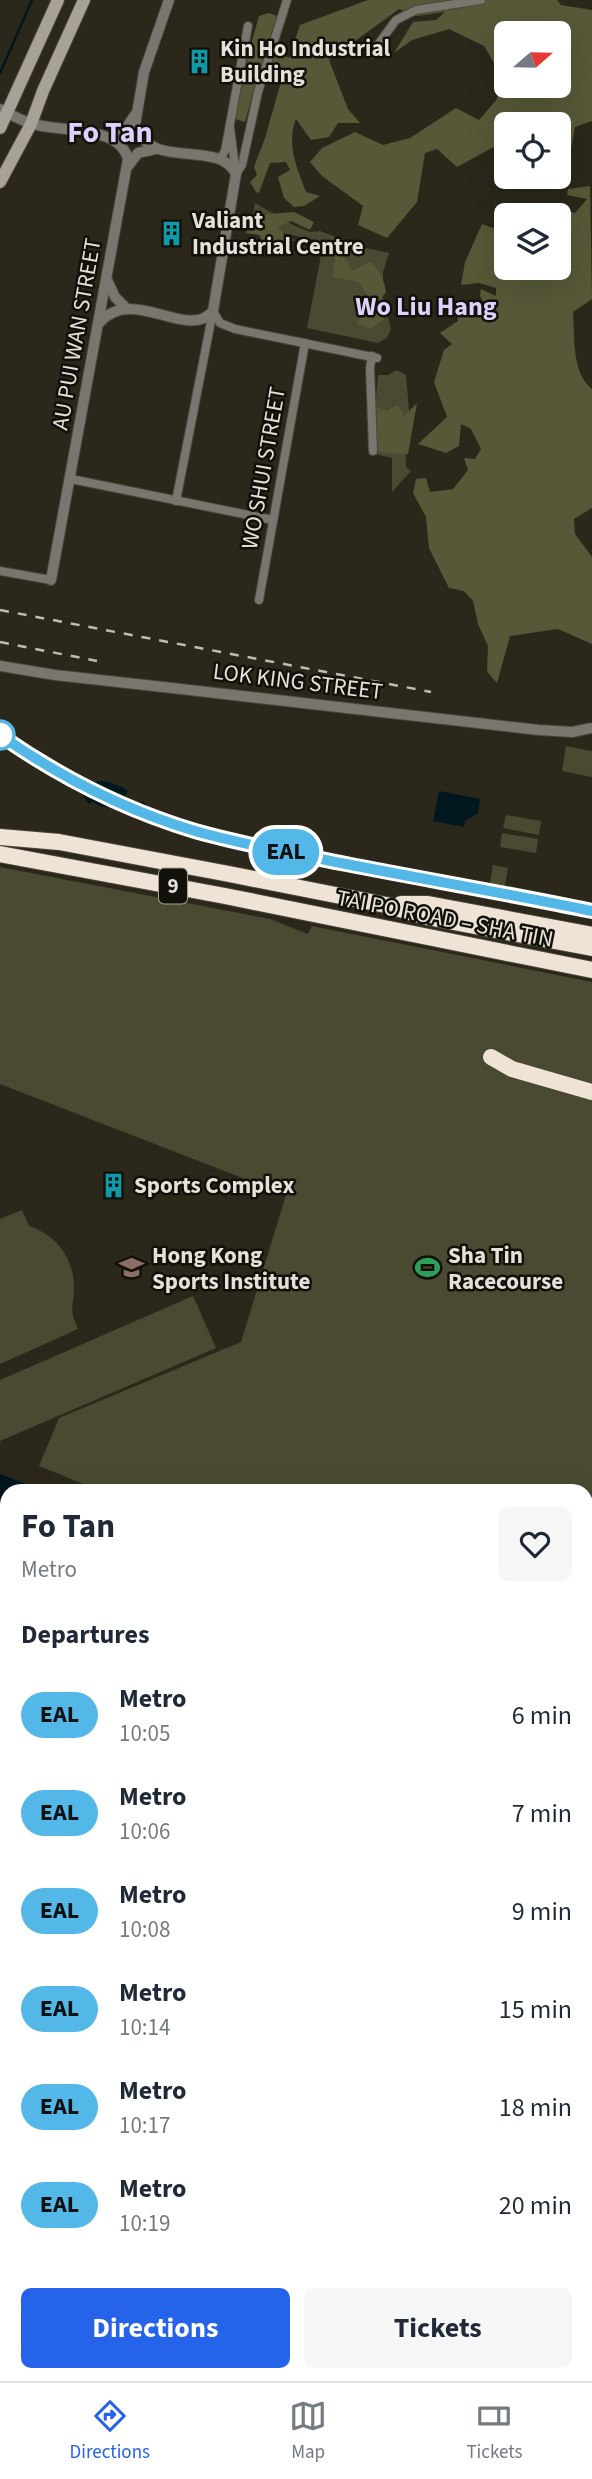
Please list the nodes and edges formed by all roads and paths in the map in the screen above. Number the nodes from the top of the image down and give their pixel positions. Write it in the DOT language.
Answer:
graph roads {
  1 [pos="58,0"];
  2 [pos="84,0"];
  3 [pos="169,0"];
  4 [pos="287,0"];
  5 [pos="481,0"];
  6 [pos="248,26"];
  7 [pos="371,54"];
  8 [pos="4,111"];
  9 [pos="135,115"];
  10 [pos="31,124"];
  11 [pos="229,125"];
  12 [pos="0,128"];
  13 [pos="110,137"];
  14 [pos="160,149"];
  15 [pos="220,159"];
  16 [pos="128,166"];
  17 [pos="236,174"];
  18 [pos="0,182"];
  19 [pos="107,280"];
  20 [pos="126,308"];
  21 [pos="214,311"];
  22 [pos="99,323"];
  23 [pos="305,343"];
  24 [pos="373,451"];
  25 [pos="71,479"];
  26 [pos="176,500"];
  27 [pos="273,520"];
  28 [pos="0,571"];
  29 [pos="51,580"];
  30 [pos="259,600"];
  31 [pos="0,666"];
  32 [pos="592,728"];
  33 [pos="0,828"];
  34 [pos="0,837"];
  35 [pos="59,842"];
  36 [pos="0,854"];
  37 [pos="386,905"];
  38 [pos="592,935"];
  39 [pos="592,948"];
  40 [pos="592,970"];
  41 [pos="491,1057"];
  42 [pos="589,1091"];
  1 -- 8 [label="main road"];
  2 -- 10 [label="main road"];
  3 -- 9 [label="street"];
  4 -- 17 [label="street"];
  5 -- 7 [label="street"];
  6 -- 11 [label="street"];
  8 -- 10 [label="street"];
  8 -- 12 [label="main road"];
  9 -- 13 [label="street"];
  9 -- 14 [label="street"];
  10 -- 13 [label="street"];
  10 -- 18 [label="main road"];
  11 -- 15 [label="street"];
  11 -- 17 [label="street"];
  13 -- 16 [label="street"];
  14 -- 15 [label="street"];
  14 -- 16 [label="street"];
  15 -- 17 [label="street"];
  16 -- 19 [label="street, AU PUI WAN STREET"];
  17 -- 21 [label="street"];
  19 -- 20 [label="street"];
  19 -- 22 [label="street, AU PUI WAN STREET"];
  20 -- 21 [label="street"];
  20 -- 22 [label="street"];
  21 -- 23 [label="street"];
  21 -- 26 [label="street"];
  22 -- 25 [label="street, AU PUI WAN STREET"];
  23 -- 24 [label="street"];
  23 -- 27 [label="street, WO SHUI STREET"];
  25 -- 26 [label="street"];
  25 -- 29 [label="street, AU PUI WAN STREET"];
  26 -- 27 [label="street"];
  27 -- 30 [label="street, WO SHUI STREET"];
  28 -- 29 [label="street"];
  31 -- 32 [label="street, LOK KING STREET, bridge"];
  33 -- 35 [label="highway"];
  34 -- 35 [label="highway, TAI PO ROAD – SHA TIN / 9"];
  35 -- 37 [label="highway, TAI PO ROAD – SHA TIN / 9"];
  36 -- 40 [label="highway, TAI PO ROAD – SHA TIN / 9"];
  37 -- 38 [label="highway"];
  37 -- 39 [label="highway, TAI PO ROAD – SHA TIN / 9"];
  41 -- 42 [label="highway"];
}
